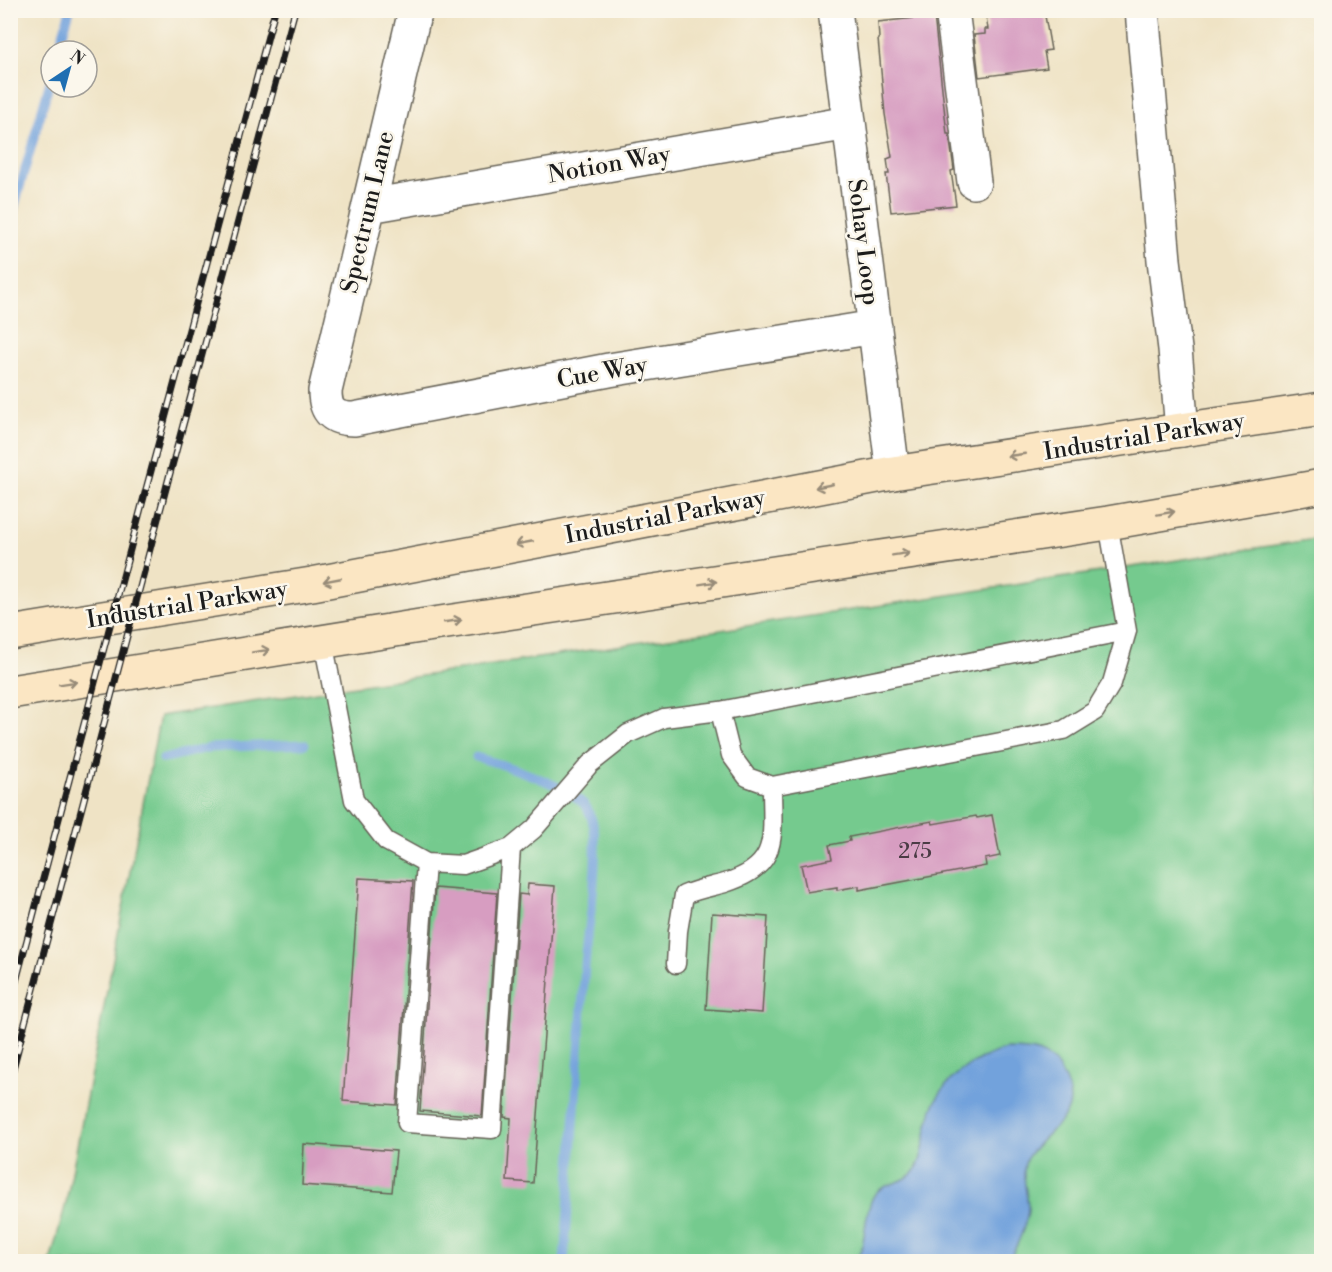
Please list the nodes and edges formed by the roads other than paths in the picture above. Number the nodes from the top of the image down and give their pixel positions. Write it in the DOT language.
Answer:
graph roads {
  1 [pos="417,10"];
  2 [pos="835,10"];
  3 [pos="952,10"];
  4 [pos="1142,10"];
  5 [pos="849,123"];
  6 [pos="974,182"];
  7 [pos="369,206"];
  8 [pos="875,327"];
  9 [pos="1322,409"];
  10 [pos="332,413"];
  11 [pos="1182,430"];
  12 [pos="893,473"];
  13 [pos="1322,486"];
  14 [pos="1108,523"];
  15 [pos="1127,631"];
  16 [pos="10,633"];
  17 [pos="323,641"];
  18 [pos="10,692"];
  19 [pos="720,711"];
  20 [pos="772,786"];
  21 [pos="511,848"];
  22 [pos="426,863"];
  23 [pos="676,964"];
  1 -- 7 [label="street, Spectrum Lane"];
  2 -- 5 [label="street, Sohay Loop"];
  3 -- 6 [label="street"];
  4 -- 11 [label="street"];
  5 -- 7 [label="street, Notion Way"];
  5 -- 8 [label="street, Sohay Loop"];
  7 -- 10 [label="street, Spectrum Lane"];
  8 -- 10 [label="street, Cue Way"];
  8 -- 12 [label="street, Sohay Loop"];
  9 -- 11 [label="main road, Industrial Parkway"];
  11 -- 12 [label="main road, Industrial Parkway, one-way"];
  12 -- 16 [label="main road, Industrial Parkway, one-way"];
  14 -- 13 [label="main road, one-way"];
  14 -- 15 [label="lane"];
  17 -- 14 [label="main road, one-way"];
  15 -- 19 [label="lane"];
  15 -- 20 [label="lane"];
  18 -- 17 [label="main road, one-way"];
  17 -- 22 [label="lane"];
  19 -- 20 [label="lane"];
  19 -- 21 [label="lane"];
  20 -- 23 [label="lane"];
  21 -- 22 [label="lane"];
  21 -- 22 [label="lane"];
}
